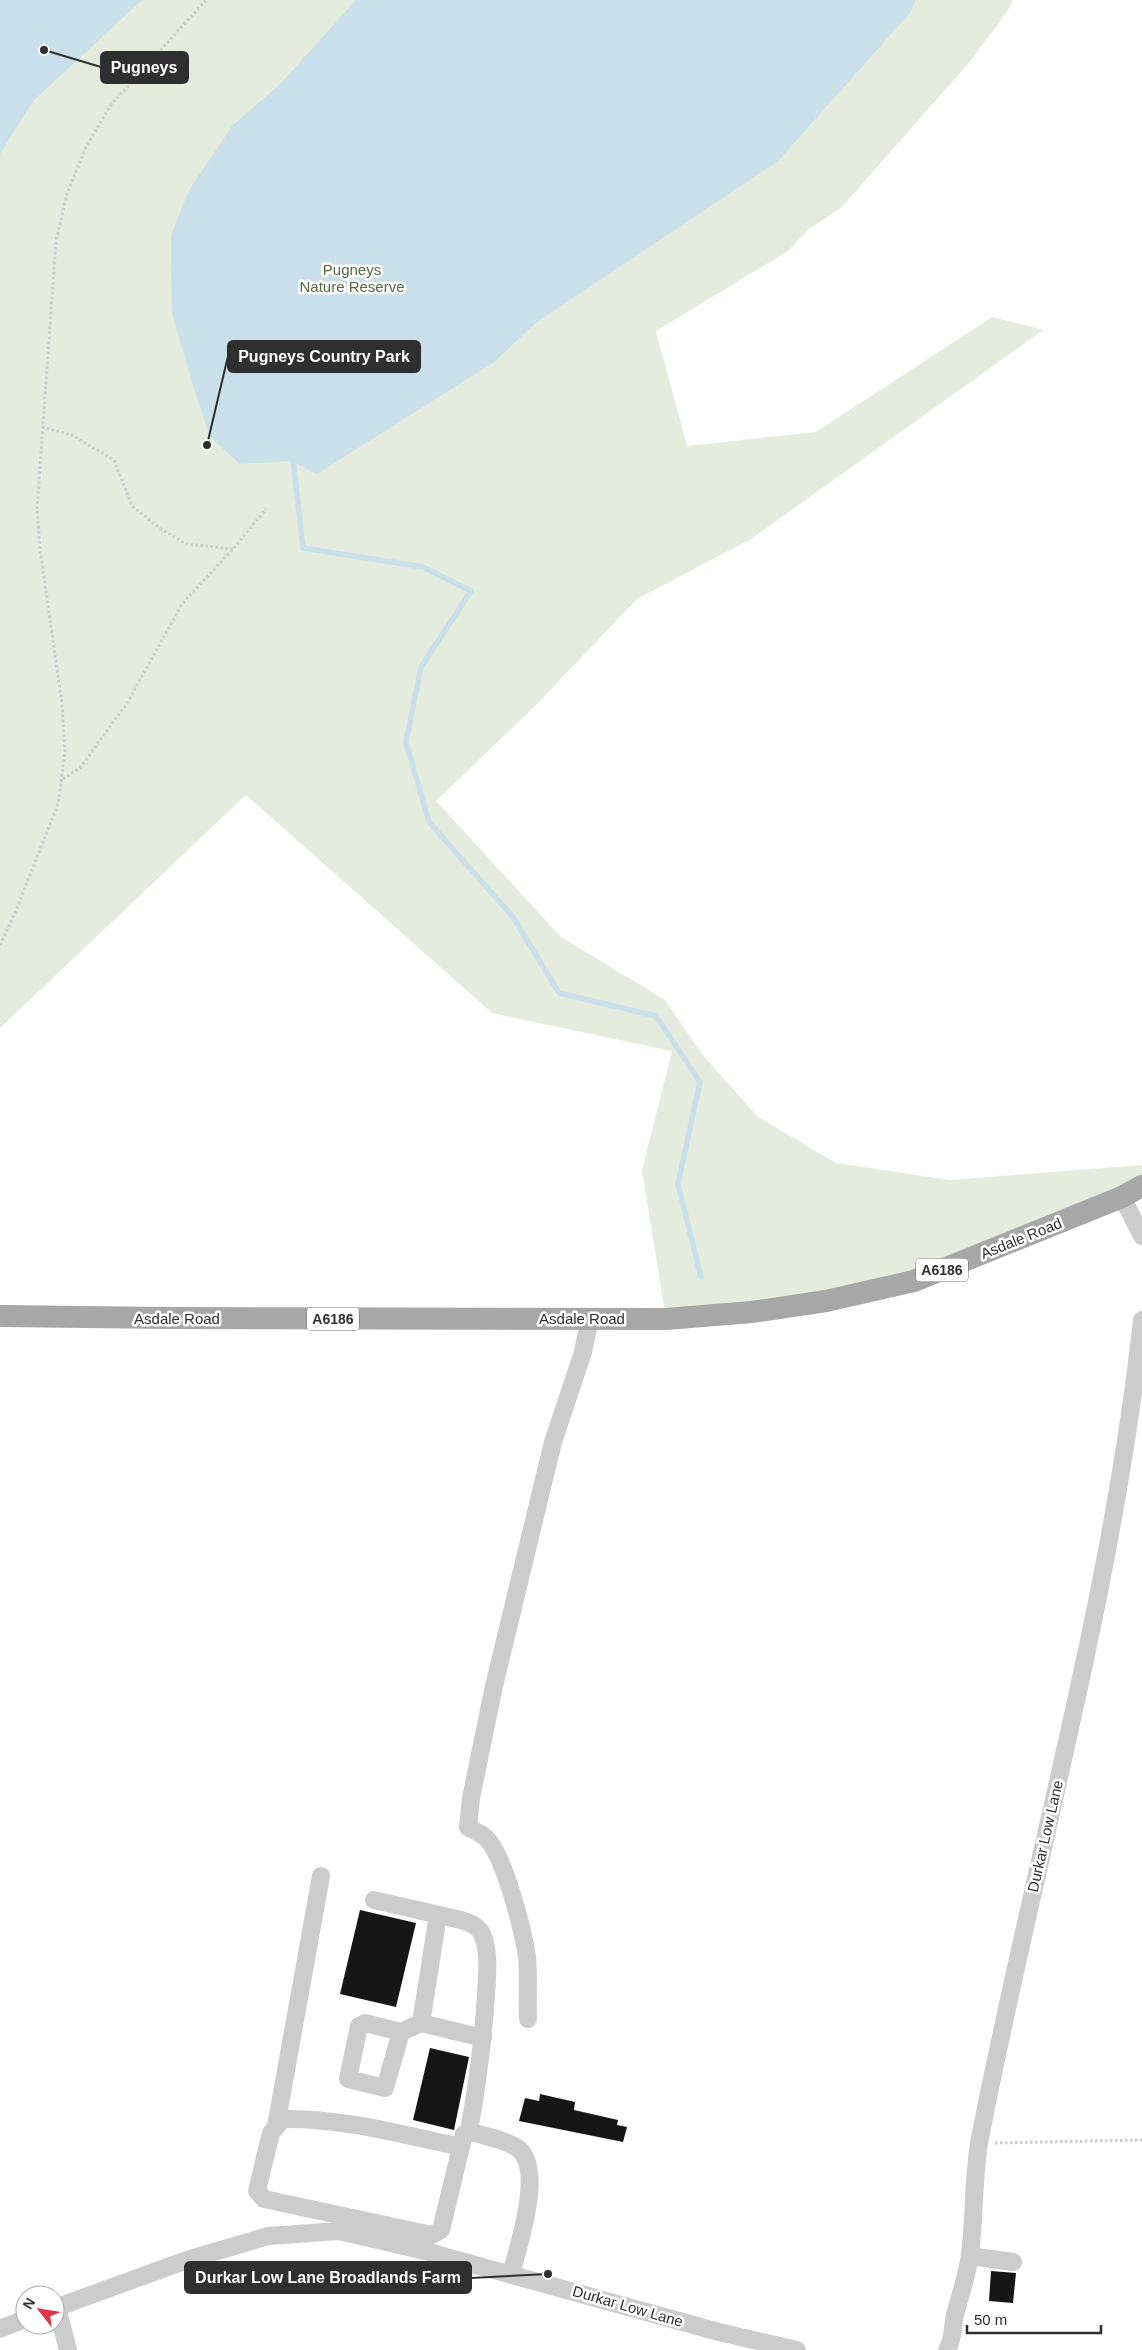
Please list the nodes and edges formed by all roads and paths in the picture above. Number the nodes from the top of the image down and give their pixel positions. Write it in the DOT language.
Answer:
graph roads {
  1 [pos="206,0"];
  2 [pos="42,428"];
  3 [pos="266,509"];
  4 [pos="233,549"];
  5 [pos="63,779"];
  6 [pos="0,945"];
  7 [pos="1142,1186"];
  8 [pos="1122,1197"];
  9 [pos="1142,1236"];
  10 [pos="0,1316"];
  11 [pos="590,1318"];
  12 [pos="1142,1320"];
  13 [pos="321,1876"];
  14 [pos="374,1900"];
  15 [pos="438,1915"];
  16 [pos="528,2018"];
  17 [pos="421,2023"];
  18 [pos="401,2032"];
  19 [pos="483,2038"];
  20 [pos="276,2126"];
  21 [pos="465,2139"];
  22 [pos="1142,2140"];
  23 [pos="979,2142"];
  24 [pos="970,2256"];
  25 [pos="1014,2262"];
  26 [pos="511,2274"];
  27 [pos="65,2304"];
  28 [pos="15,2323"];
  29 [pos="0,2328"];
  30 [pos="64,2335"];
  31 [pos="68,2350"];
  32 [pos="797,2350"];
  33 [pos="947,2350"];
  1 -- 2 [label="path"];
  2 -- 4 [label="path"];
  2 -- 5 [label="path"];
  3 -- 4 [label="path"];
  4 -- 5 [label="path"];
  5 -- 6 [label="path"];
  7 -- 8 [label="main road, Asdale Road / A6186"];
  8 -- 9 [label="street"];
  8 -- 11 [label="main road, Asdale Road / A6186"];
  10 -- 11 [label="main road, Asdale Road / A6186"];
  11 -- 16 [label="street"];
  12 -- 23 [label="street, Durkar Low Lane"];
  13 -- 20 [label="street"];
  14 -- 15 [label="street"];
  15 -- 17 [label="street"];
  15 -- 19 [label="street"];
  17 -- 18 [label="street"];
  17 -- 19 [label="street"];
  19 -- 21 [label="street"];
  20 -- 21 [label="street"];
  20 -- 21 [label="street"];
  21 -- 26 [label="street"];
  22 -- 23 [label="path"];
  23 -- 24 [label="street, Durkar Low Lane"];
  24 -- 25 [label="street"];
  24 -- 33 [label="street, Durkar Low Lane"];
  26 -- 27 [label="street, Durkar Low Lane"];
  26 -- 32 [label="street, Durkar Low Lane"];
  28 -- 29 [label="street"];
  30 -- 31 [label="street"];
}
